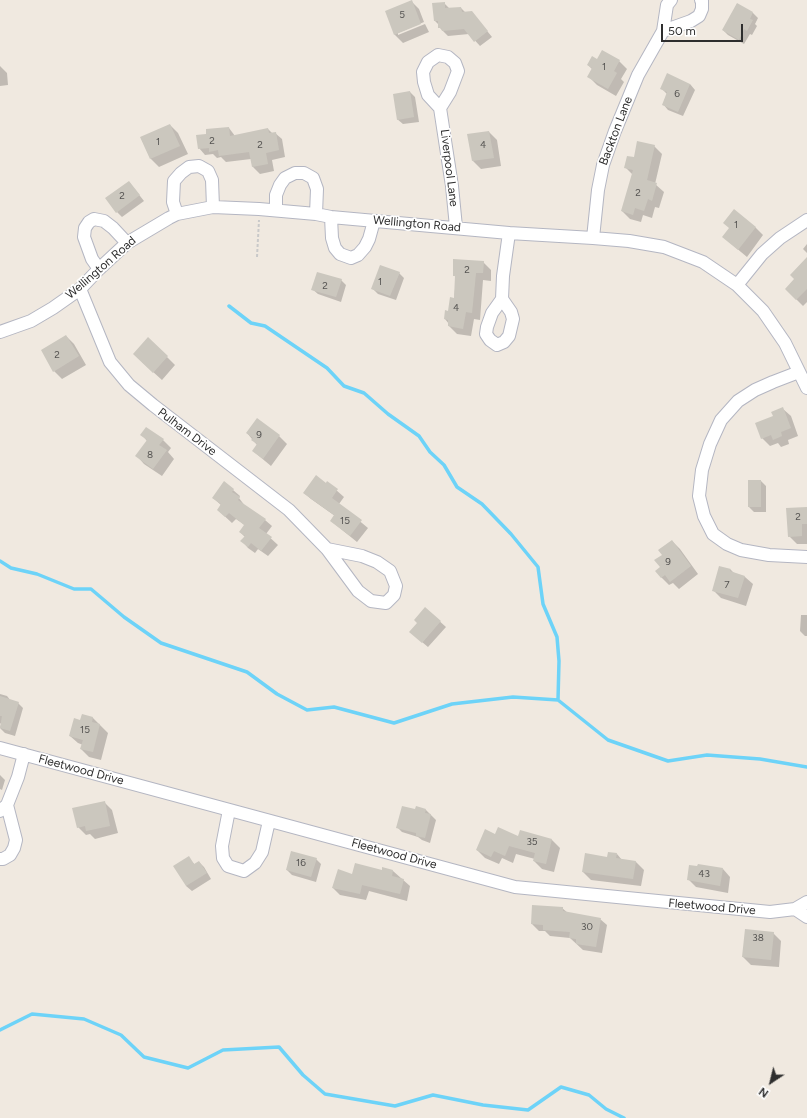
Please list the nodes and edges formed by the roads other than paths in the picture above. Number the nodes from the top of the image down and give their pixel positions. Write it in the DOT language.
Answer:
graph roads {
  1 [pos="671,0"];
  2 [pos="701,0"];
  3 [pos="662,31"];
  4 [pos="440,108"];
  5 [pos="213,207"];
  6 [pos="276,210"];
  7 [pos="177,214"];
  8 [pos="316,214"];
  9 [pos="331,217"];
  10 [pos="807,220"];
  11 [pos="374,221"];
  12 [pos="456,228"];
  13 [pos="509,233"];
  14 [pos="593,238"];
  15 [pos="127,243"];
  16 [pos="99,269"];
  17 [pos="737,285"];
  18 [pos="80,289"];
  19 [pos="502,299"];
  20 [pos="0,332"];
  21 [pos="799,372"];
  22 [pos="807,388"];
  23 [pos="328,549"];
  24 [pos="807,557"];
  25 [pos="0,748"];
  26 [pos="24,754"];
  27 [pos="4,808"];
  28 [pos="229,810"];
  29 [pos="270,821"];
  30 [pos="0,859"];
  31 [pos="807,902"];
  32 [pos="795,910"];
  33 [pos="807,917"];
  1 -- 3 [label="street, Backton Lane"];
  2 -- 3 [label="street"];
  3 -- 14 [label="street, Backton Lane"];
  4 -- 12 [label="street, Liverpool Lane"];
  5 -- 6 [label="street, Wellington Road"];
  5 -- 7 [label="street, Wellington Road"];
  5 -- 7 [label="street"];
  6 -- 8 [label="street, Wellington Road"];
  6 -- 8 [label="street"];
  7 -- 15 [label="street, Wellington Road"];
  8 -- 9 [label="street, Wellington Road"];
  9 -- 11 [label="street, Wellington Road"];
  9 -- 11 [label="street"];
  10 -- 17 [label="street"];
  11 -- 12 [label="street, Wellington Road"];
  12 -- 13 [label="street, Wellington Road"];
  13 -- 14 [label="street, Wellington Road"];
  13 -- 19 [label="street"];
  14 -- 17 [label="street, Wellington Road"];
  15 -- 16 [label="street, Wellington Road"];
  15 -- 16 [label="street"];
  16 -- 18 [label="street, Wellington Road"];
  17 -- 21 [label="street, Wellington Road"];
  18 -- 20 [label="street, Wellington Road"];
  18 -- 23 [label="street, Pulham Drive"];
  21 -- 22 [label="street, Wellington Road"];
  21 -- 24 [label="street"];
  23 -- 23 [label="street, Pulham Drive"];
  25 -- 26 [label="street, Fleetwood Drive"];
  26 -- 27 [label="street"];
  26 -- 28 [label="street, Fleetwood Drive"];
  27 -- 30 [label="street"];
  28 -- 29 [label="street, Fleetwood Drive"];
  28 -- 29 [label="street"];
  29 -- 32 [label="street, Fleetwood Drive"];
  31 -- 32 [label="street, Fleetwood Drive"];
  32 -- 33 [label="street"];
}
